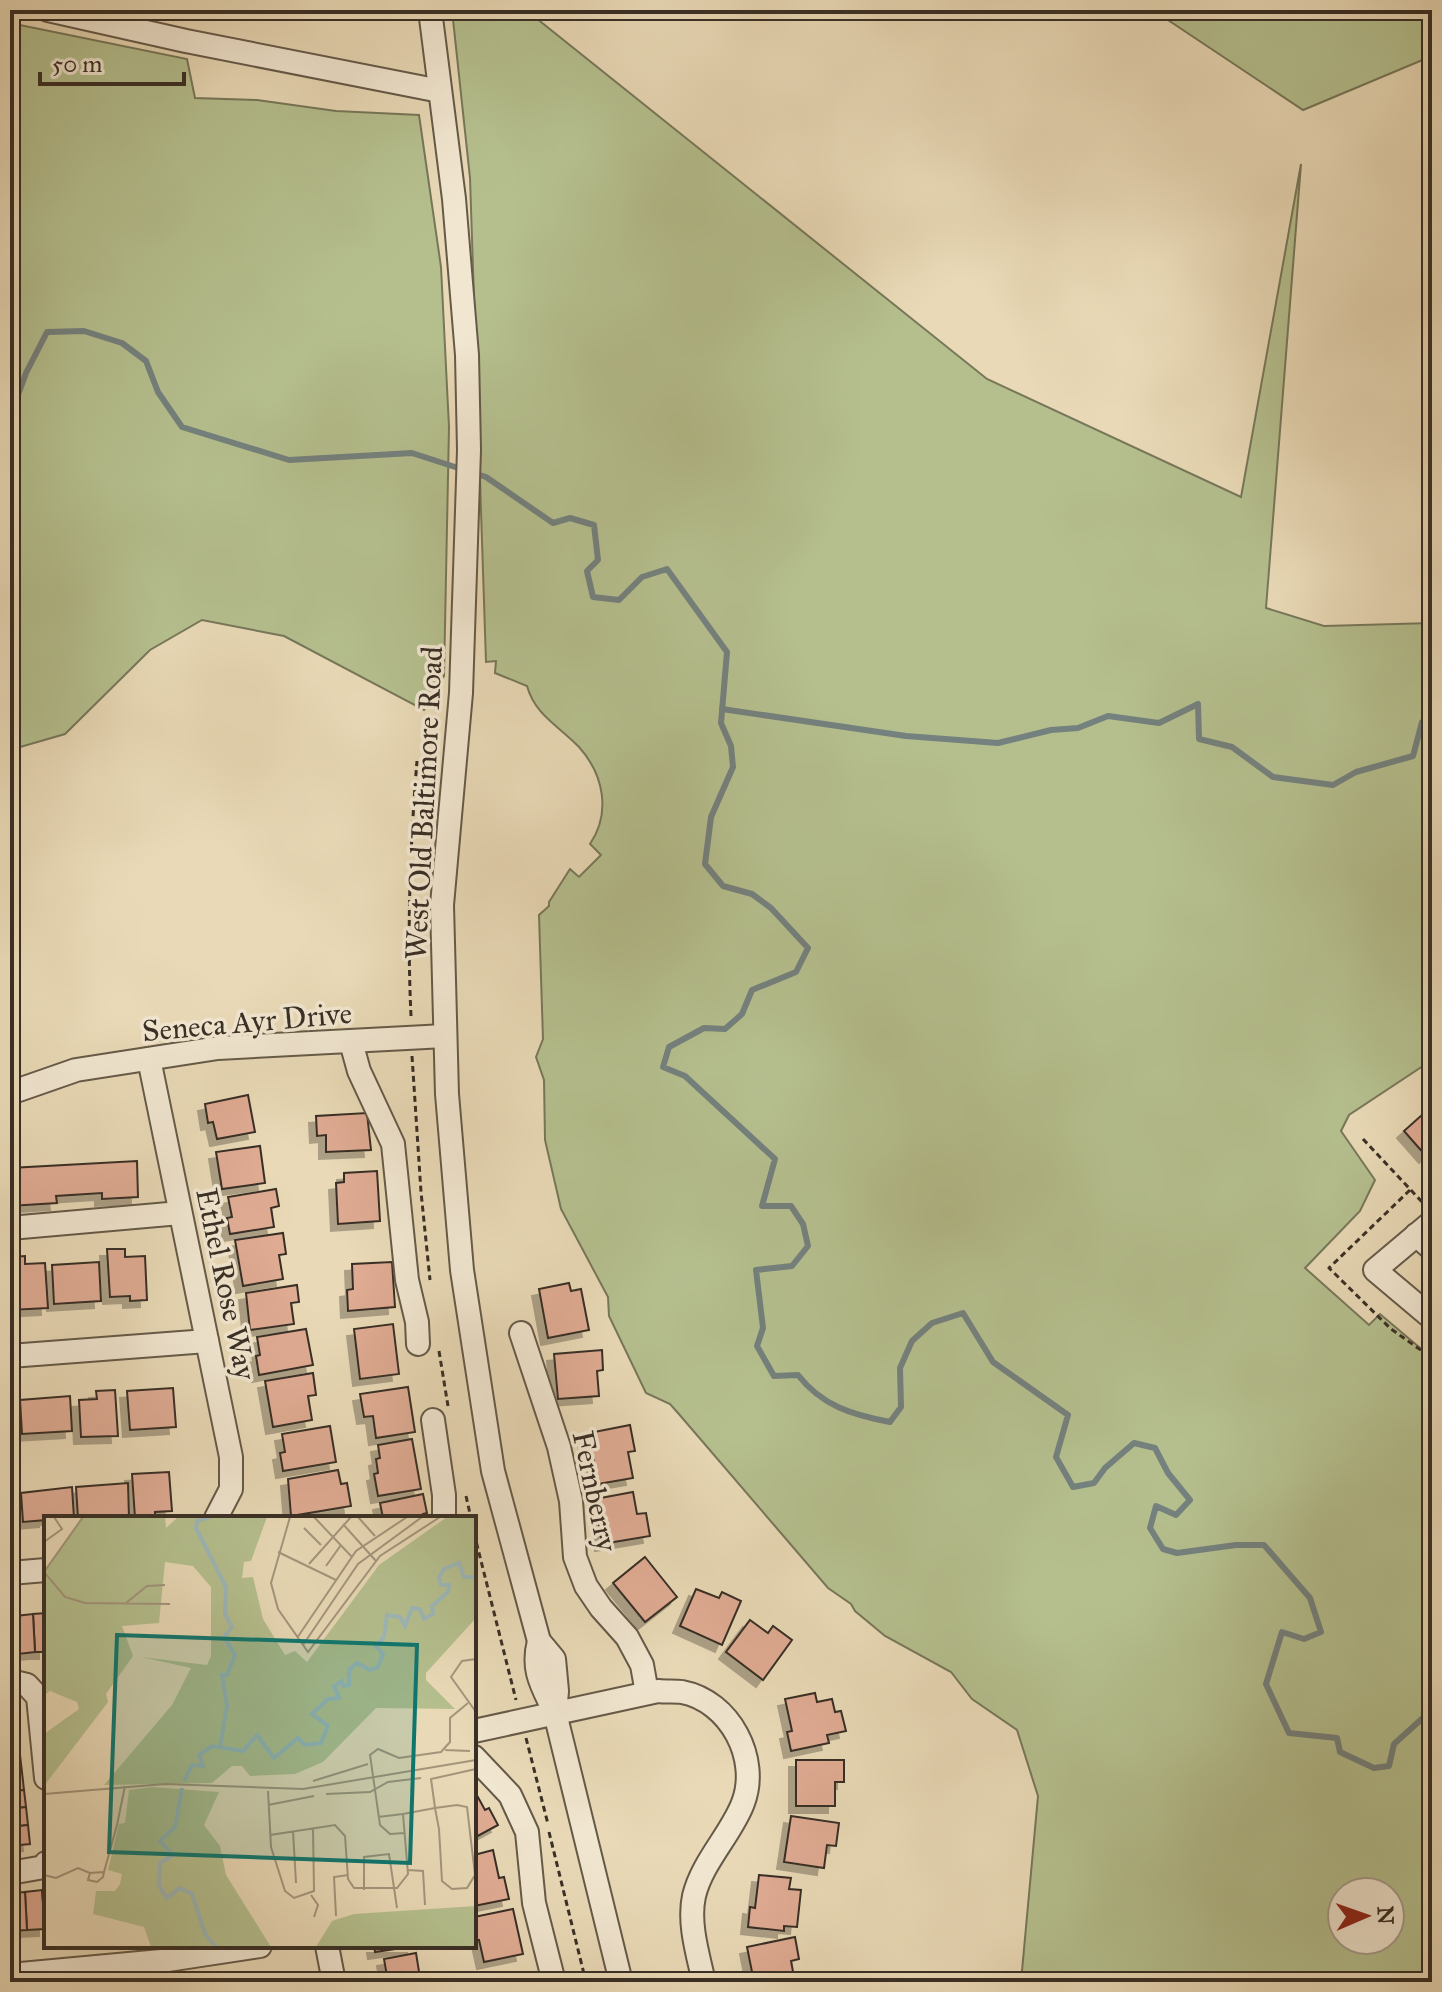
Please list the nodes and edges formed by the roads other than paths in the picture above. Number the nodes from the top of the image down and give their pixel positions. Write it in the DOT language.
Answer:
graph roads {
  1 [pos="48,10"];
  2 [pos="430,10"];
  3 [pos="440,91"];
  4 [pos="445,1036"];
  5 [pos="351,1042"];
  6 [pos="149,1059"];
  7 [pos="10,1093"];
  8 [pos="180,1213"];
  9 [pos="10,1228"];
  10 [pos="1427,1235"];
  11 [pos="1432,1318"];
  12 [pos="521,1333"];
  13 [pos="207,1341"];
  14 [pos="428,1344"];
  15 [pos="10,1356"];
  16 [pos="441,1413"];
  17 [pos="217,1516"];
  18 [pos="444,1516"];
  19 [pos="44,1570"];
  20 [pos="10,1573"];
  21 [pos="10,1681"];
  22 [pos="647,1693"];
  23 [pos="555,1713"];
  24 [pos="476,1731"];
  25 [pos="44,1758"];
  26 [pos="476,1759"];
  27 [pos="44,1867"];
  28 [pos="10,1873"];
  29 [pos="235,1948"];
  30 [pos="327,1948"];
  31 [pos="198,1951"];
  32 [pos="10,1975"];
  33 [pos="334,1982"];
  34 [pos="554,1982"];
  35 [pos="621,1982"];
  36 [pos="704,1982"];
  1 -- 3 [label="street"];
  2 -- 3 [label="street, West Old Baltimore Road"];
  3 -- 4 [label="street, West Old Baltimore Road"];
  4 -- 5 [label="street, Seneca Ayr Drive"];
  4 -- 23 [label="street, West Old Baltimore Road"];
  5 -- 6 [label="street, Seneca Ayr Drive"];
  5 -- 14 [label="street"];
  6 -- 7 [label="street, Seneca Ayr Drive"];
  6 -- 8 [label="street, Ethel Rose Way"];
  8 -- 9 [label="street"];
  8 -- 13 [label="street, Ethel Rose Way"];
  10 -- 11 [label="street"];
  12 -- 22 [label="street, Fernberry"];
  13 -- 15 [label="street"];
  13 -- 17 [label="street, Ethel Rose Way"];
  16 -- 18 [label="street"];
  19 -- 20 [label="street"];
  21 -- 25 [label="street"];
  22 -- 23 [label="street"];
  22 -- 36 [label="street"];
  23 -- 24 [label="street"];
  23 -- 35 [label="street, West Old Baltimore Road"];
  26 -- 34 [label="street"];
  27 -- 28 [label="street"];
  29 -- 31 [label="street"];
  30 -- 33 [label="street"];
  31 -- 32 [label="street"];
}
